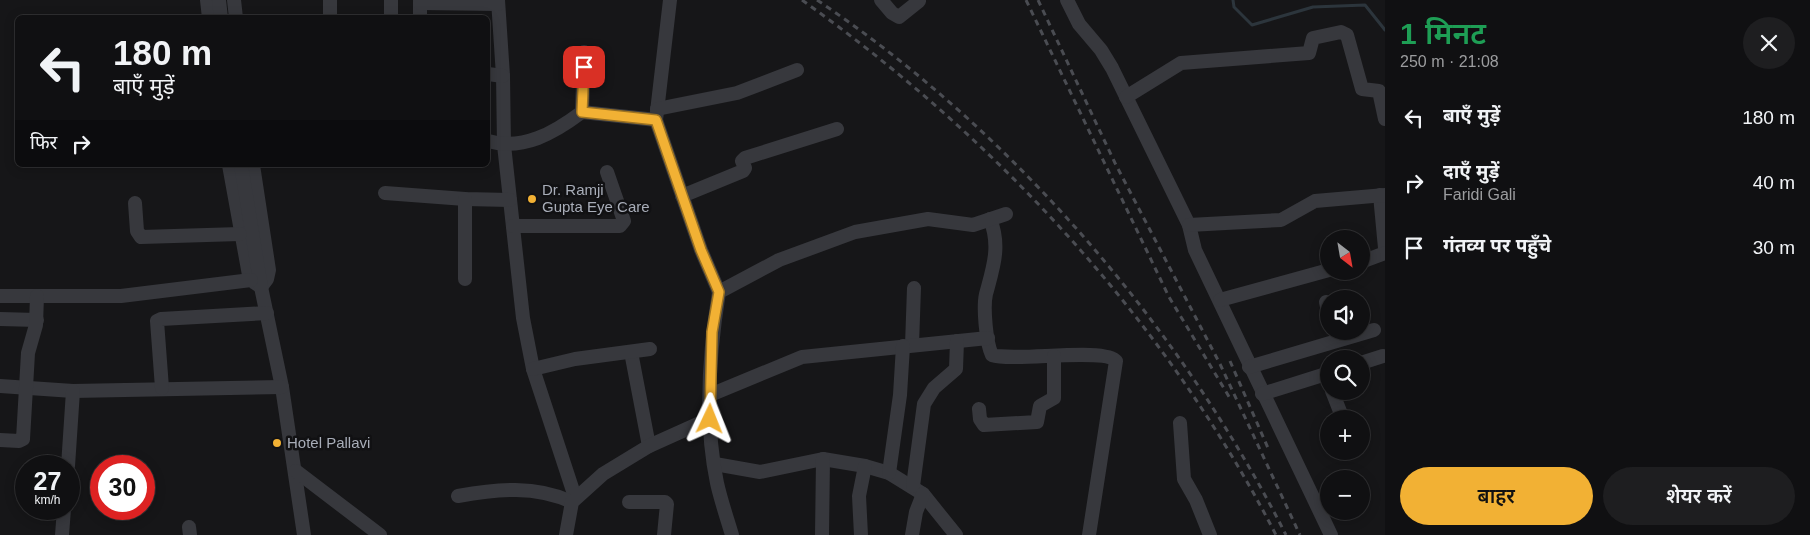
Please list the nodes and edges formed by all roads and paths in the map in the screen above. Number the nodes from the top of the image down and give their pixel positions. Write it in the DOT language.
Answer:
graph roads {
  1 [pos="207,0"];
  2 [pos="219,0"];
  3 [pos="234,0"];
  4 [pos="330,0"];
  5 [pos="391,0"];
  6 [pos="670,0"];
  7 [pos="881,0"];
  8 [pos="918,0"];
  9 [pos="1067,0"];
  10 [pos="420,1"];
  11 [pos="498,2"];
  12 [pos="209,15"];
  13 [pos="221,15"];
  14 [pos="236,15"];
  15 [pos="330,15"];
  16 [pos="391,15"];
  17 [pos="420,15"];
  18 [pos="584,52"];
  19 [pos="797,70"];
  20 [pos="490,74"];
  21 [pos="503,76"];
  22 [pos="1126,96"];
  23 [pos="582,112"];
  24 [pos="656,115"];
  25 [pos="1385,119"];
  26 [pos="837,129"];
  27 [pos="490,142"];
  28 [pos="504,145"];
  29 [pos="229,167"];
  30 [pos="241,167"];
  31 [pos="253,167"];
  32 [pos="607,172"];
  33 [pos="385,193"];
  34 [pos="1383,195"];
  35 [pos="682,196"];
  36 [pos="465,199"];
  37 [pos="510,200"];
  38 [pos="136,203"];
  39 [pos="1006,214"];
  40 [pos="990,219"];
  41 [pos="1189,225"];
  42 [pos="513,226"];
  43 [pos="240,234"];
  44 [pos="1385,248"];
  45 [pos="1385,253"];
  46 [pos="1370,259"];
  47 [pos="1320,272"];
  48 [pos="257,279"];
  49 [pos="465,279"];
  50 [pos="914,288"];
  51 [pos="719,292"];
  52 [pos="0,296"];
  53 [pos="37,296"];
  54 [pos="1220,300"];
  55 [pos="267,313"];
  56 [pos="0,319"];
  57 [pos="37,320"];
  58 [pos="1374,330"];
  59 [pos="1370,331"];
  60 [pos="988,338"];
  61 [pos="1322,340"];
  62 [pos="957,341"];
  63 [pos="908,345"];
  64 [pos="650,349"];
  65 [pos="631,352"];
  66 [pos="1054,356"];
  67 [pos="1383,356"];
  68 [pos="1370,360"];
  69 [pos="1249,367"];
  70 [pos="533,368"];
  71 [pos="1320,379"];
  72 [pos="0,386"];
  73 [pos="26,386"];
  74 [pos="282,387"];
  75 [pos="162,388"];
  76 [pos="73,391"];
  77 [pos="1262,394"];
  78 [pos="710,395"];
  79 [pos="979,409"];
  80 [pos="710,419"];
  81 [pos="1180,423"];
  82 [pos="0,440"];
  83 [pos="649,446"];
  84 [pos="69,455"];
  85 [pos="822,459"];
  86 [pos="715,464"];
  87 [pos="866,466"];
  88 [pos="296,471"];
  89 [pos="889,473"];
  90 [pos="918,490"];
  91 [pos="458,496"];
  92 [pos="573,500"];
  93 [pos="630,502"];
  94 [pos="63,520"];
  95 [pos="62,535"];
  96 [pos="304,535"];
  97 [pos="380,535"];
  98 [pos="566,535"];
  99 [pos="664,535"];
  100 [pos="732,535"];
  101 [pos="822,535"];
  102 [pos="861,535"];
  103 [pos="912,535"];
  104 [pos="956,535"];
  105 [pos="1089,535"];
  106 [pos="1210,535"];
  107 [pos="1331,535"];
  1 -- 12 [label="street"];
  2 -- 13 [label="street"];
  3 -- 14 [label="street"];
  4 -- 15 [label="street"];
  5 -- 16 [label="street"];
  6 -- 24 [label="street"];
  7 -- 8 [label="street"];
  9 -- 22 [label="street"];
  10 -- 11 [label="street"];
  10 -- 17 [label="street"];
  11 -- 21 [label="street"];
  18 -- 23 [label="street"];
  19 -- 24 [label="street"];
  20 -- 21 [label="street"];
  21 -- 28 [label="street"];
  22 -- 25 [label="street"];
  22 -- 41 [label="street"];
  23 -- 24 [label="street"];
  23 -- 28 [label="street"];
  24 -- 35 [label="street"];
  26 -- 35 [label="street"];
  27 -- 28 [label="street"];
  28 -- 37 [label="street"];
  29 -- 43 [label="street"];
  30 -- 48 [label="street"];
  31 -- 48 [label="street"];
  32 -- 42 [label="street"];
  33 -- 36 [label="street"];
  34 -- 41 [label="street"];
  34 -- 44 [label="street"];
  35 -- 51 [label="street"];
  36 -- 37 [label="street"];
  36 -- 49 [label="street"];
  37 -- 42 [label="street"];
  38 -- 43 [label="street"];
  39 -- 40 [label="street"];
  40 -- 51 [label="street"];
  40 -- 60 [label="street"];
  41 -- 54 [label="street"];
  42 -- 70 [label="street"];
  43 -- 48 [label="street"];
  45 -- 46 [label="street"];
  47 -- 54 [label="street"];
  48 -- 53 [label="street"];
  48 -- 55 [label="street"];
  50 -- 63 [label="street"];
  51 -- 78 [label="street"];
  52 -- 53 [label="street"];
  53 -- 57 [label="street"];
  54 -- 69 [label="street"];
  55 -- 74 [label="street"];
  55 -- 75 [label="street"];
  56 -- 57 [label="street"];
  57 -- 73 [label="street"];
  58 -- 59 [label="street"];
  60 -- 62 [label="street"];
  60 -- 66 [label="street"];
  61 -- 69 [label="street"];
  62 -- 63 [label="street"];
  62 -- 90 [label="street"];
  63 -- 78 [label="street"];
  63 -- 89 [label="street"];
  64 -- 65 [label="street"];
  65 -- 70 [label="street"];
  65 -- 83 [label="street"];
  66 -- 79 [label="street"];
  66 -- 105 [label="street"];
  67 -- 68 [label="street"];
  69 -- 77 [label="street"];
  70 -- 92 [label="street"];
  71 -- 77 [label="street"];
  72 -- 73 [label="street"];
  73 -- 76 [label="street"];
  73 -- 82 [label="street"];
  74 -- 75 [label="street"];
  74 -- 88 [label="street"];
  75 -- 76 [label="street"];
  76 -- 84 [label="street"];
  77 -- 107 [label="street"];
  78 -- 80 [label="street"];
  80 -- 83 [label="street"];
  80 -- 86 [label="street"];
  81 -- 106 [label="street"];
  83 -- 92 [label="street"];
  85 -- 86 [label="street"];
  85 -- 87 [label="street"];
  85 -- 101 [label="street"];
  86 -- 100 [label="street"];
  87 -- 89 [label="street"];
  87 -- 102 [label="street"];
  88 -- 96 [label="street"];
  88 -- 97 [label="street"];
  89 -- 90 [label="street"];
  90 -- 103 [label="street"];
  90 -- 104 [label="street"];
  91 -- 92 [label="street"];
  92 -- 98 [label="street"];
  93 -- 99 [label="street"];
  94 -- 95 [label="street"];
}
